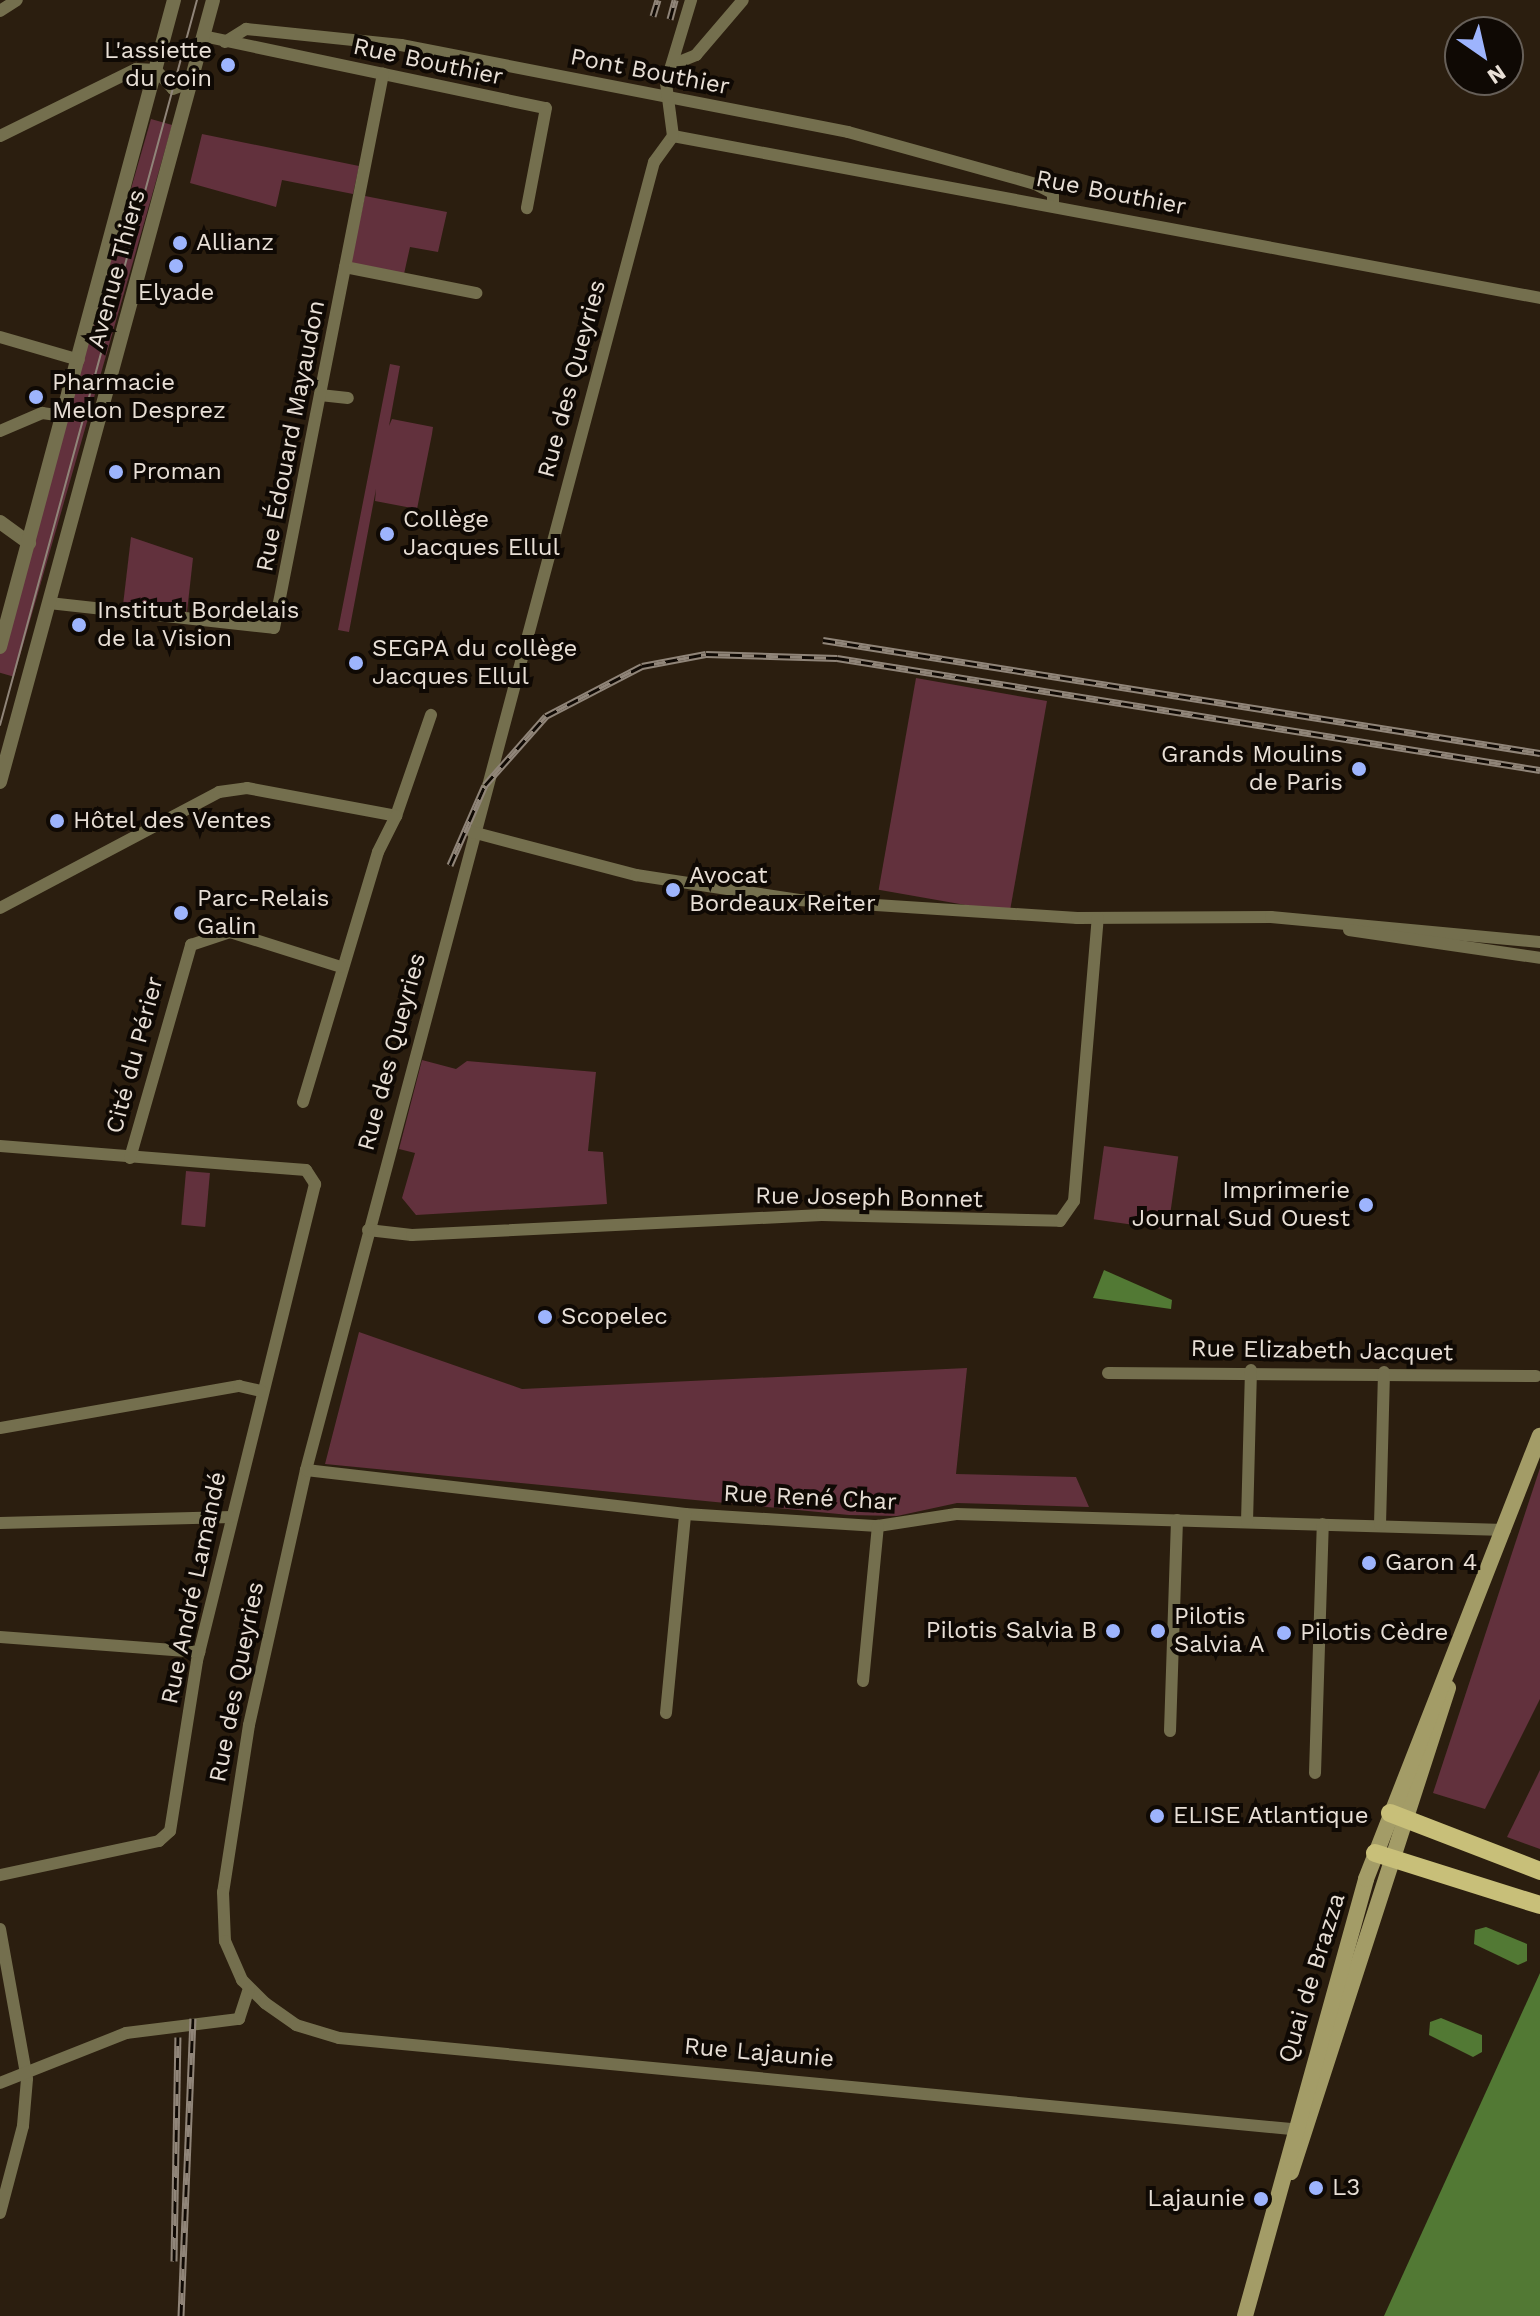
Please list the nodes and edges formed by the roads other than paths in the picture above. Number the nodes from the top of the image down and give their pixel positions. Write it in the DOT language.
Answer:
graph roads {
  1 [pos="17,0"];
  2 [pos="174,0"];
  3 [pos="213,0"];
  4 [pos="691,0"];
  5 [pos="743,0"];
  6 [pos="0,11"];
  7 [pos="203,36"];
  8 [pos="225,42"];
  9 [pos="674,64"];
  10 [pos="156,70"];
  11 [pos="383,74"];
  12 [pos="191,82"];
  13 [pos="0,136"];
  14 [pos="673,136"];
  15 [pos="1053,204"];
  16 [pos="527,208"];
  17 [pos="345,267"];
  18 [pos="476,293"];
  19 [pos="1540,298"];
  20 [pos="0,337"];
  21 [pos="79,360"];
  22 [pos="320,395"];
  23 [pos="348,398"];
  24 [pos="63,416"];
  25 [pos="0,431"];
  26 [pos="0,522"];
  27 [pos="29,543"];
  28 [pos="49,603"];
  29 [pos="0,647"];
  30 [pos="431,715"];
  31 [pos="0,782"];
  32 [pos="396,816"];
  33 [pos="472,832"];
  34 [pos="0,908"];
  35 [pos="1271,917"];
  36 [pos="1098,918"];
  37 [pos="1540,942"];
  38 [pos="1540,958"];
  39 [pos="341,967"];
  40 [pos="303,1102"];
  41 [pos="0,1146"];
  42 [pos="130,1158"];
  43 [pos="368,1230"];
  44 [pos="1251,1370"];
  45 [pos="1384,1372"];
  46 [pos="1108,1373"];
  47 [pos="1536,1376"];
  48 [pos="261,1391"];
  49 [pos="0,1428"];
  50 [pos="1540,1436"];
  51 [pos="306,1470"];
  52 [pos="685,1514"];
  53 [pos="232,1517"];
  54 [pos="1177,1520"];
  55 [pos="1247,1522"];
  56 [pos="0,1523"];
  57 [pos="1323,1524"];
  58 [pos="1380,1525"];
  59 [pos="878,1526"];
  60 [pos="1505,1530"];
  61 [pos="0,1637"];
  62 [pos="199,1652"];
  63 [pos="863,1681"];
  64 [pos="666,1713"];
  65 [pos="1170,1731"];
  66 [pos="1315,1773"];
  67 [pos="1398,1816"];
  68 [pos="1384,1856"];
  69 [pos="1540,1871"];
  70 [pos="0,1875"];
  71 [pos="1540,1905"];
  72 [pos="0,1929"];
  73 [pos="249,1989"];
  74 [pos="27,2072"];
  75 [pos="0,2083"];
  76 [pos="1292,2128"];
  77 [pos="0,2213"];
  78 [pos="1245,2316"];
  79 [pos="1254,2316"];
  1 -- 6 [label="street"];
  2 -- 10 [label="street, Avenue Thiers"];
  3 -- 7 [label="street, Avenue Thiers"];
  4 -- 9 [label="street"];
  5 -- 9 [label="street"];
  7 -- 8 [label="street, Rue Bouthier"];
  7 -- 12 [label="street, Avenue Thiers"];
  8 -- 11 [label="street, Rue Bouthier"];
  8 -- 15 [label="street, Pont Bouthier"];
  9 -- 14 [label="street"];
  10 -- 12 [label="street"];
  10 -- 13 [label="street"];
  10 -- 21 [label="street, Avenue Thiers"];
  11 -- 16 [label="street, Rue Bouthier"];
  11 -- 17 [label="street, Rue Édouard Mayaudon"];
  12 -- 28 [label="street, Avenue Thiers"];
  14 -- 15 [label="street, Rue Bouthier"];
  14 -- 33 [label="street, Rue des Queyries"];
  15 -- 19 [label="street, Rue Bouthier"];
  17 -- 18 [label="street"];
  17 -- 22 [label="street, Rue Édouard Mayaudon"];
  20 -- 21 [label="street"];
  21 -- 24 [label="street, Avenue Thiers"];
  22 -- 23 [label="street"];
  22 -- 28 [label="street, Rue Édouard Mayaudon"];
  24 -- 25 [label="street"];
  24 -- 27 [label="street, Avenue Thiers"];
  26 -- 27 [label="street"];
  27 -- 29 [label="street, Avenue Thiers"];
  28 -- 31 [label="street, Avenue Thiers"];
  30 -- 32 [label="street"];
  32 -- 34 [label="street"];
  32 -- 39 [label="street"];
  33 -- 36 [label="street"];
  33 -- 43 [label="street, Rue des Queyries"];
  35 -- 36 [label="street"];
  35 -- 37 [label="street"];
  35 -- 38 [label="street"];
  36 -- 43 [label="street, Rue Joseph Bonnet"];
  39 -- 40 [label="street"];
  39 -- 42 [label="street, Cité du Périer"];
  41 -- 42 [label="street"];
  42 -- 48 [label="street, Rue André Lamandé"];
  43 -- 51 [label="street, Rue des Queyries"];
  44 -- 45 [label="street, Rue Elizabeth Jacquet"];
  44 -- 46 [label="street, Rue Elizabeth Jacquet"];
  44 -- 55 [label="street"];
  45 -- 47 [label="street, Rue Elizabeth Jacquet"];
  45 -- 58 [label="street"];
  48 -- 49 [label="street"];
  48 -- 53 [label="street, Rue André Lamandé"];
  50 -- 60 [label="main road, Quai de Brazza"];
  51 -- 52 [label="street, Rue René Char"];
  51 -- 73 [label="street, Rue des Queyries"];
  52 -- 59 [label="street, Rue René Char"];
  52 -- 64 [label="street"];
  53 -- 56 [label="street"];
  53 -- 62 [label="street, Rue André Lamandé"];
  54 -- 55 [label="street, Rue René Char"];
  54 -- 59 [label="street, Rue René Char"];
  54 -- 65 [label="street"];
  55 -- 57 [label="street, Rue René Char"];
  57 -- 58 [label="street, Rue René Char"];
  57 -- 66 [label="street"];
  58 -- 60 [label="street, Rue René Char"];
  59 -- 63 [label="street"];
  60 -- 67 [label="main road, Quai de Brazza"];
  61 -- 62 [label="street"];
  62 -- 70 [label="street, Rue André Lamandé"];
  67 -- 68 [label="main road, Quai de Brazza"];
  67 -- 69 [label="main road"];
  68 -- 71 [label="main road"];
  68 -- 76 [label="main road, Quai de Brazza"];
  72 -- 74 [label="street"];
  73 -- 74 [label="street"];
  73 -- 76 [label="street, Rue Lajaunie"];
  74 -- 75 [label="street"];
  74 -- 77 [label="street"];
  76 -- 78 [label="main road, Quai de Brazza"];
  76 -- 79 [label="main road, Quai de Brazza"];
}
